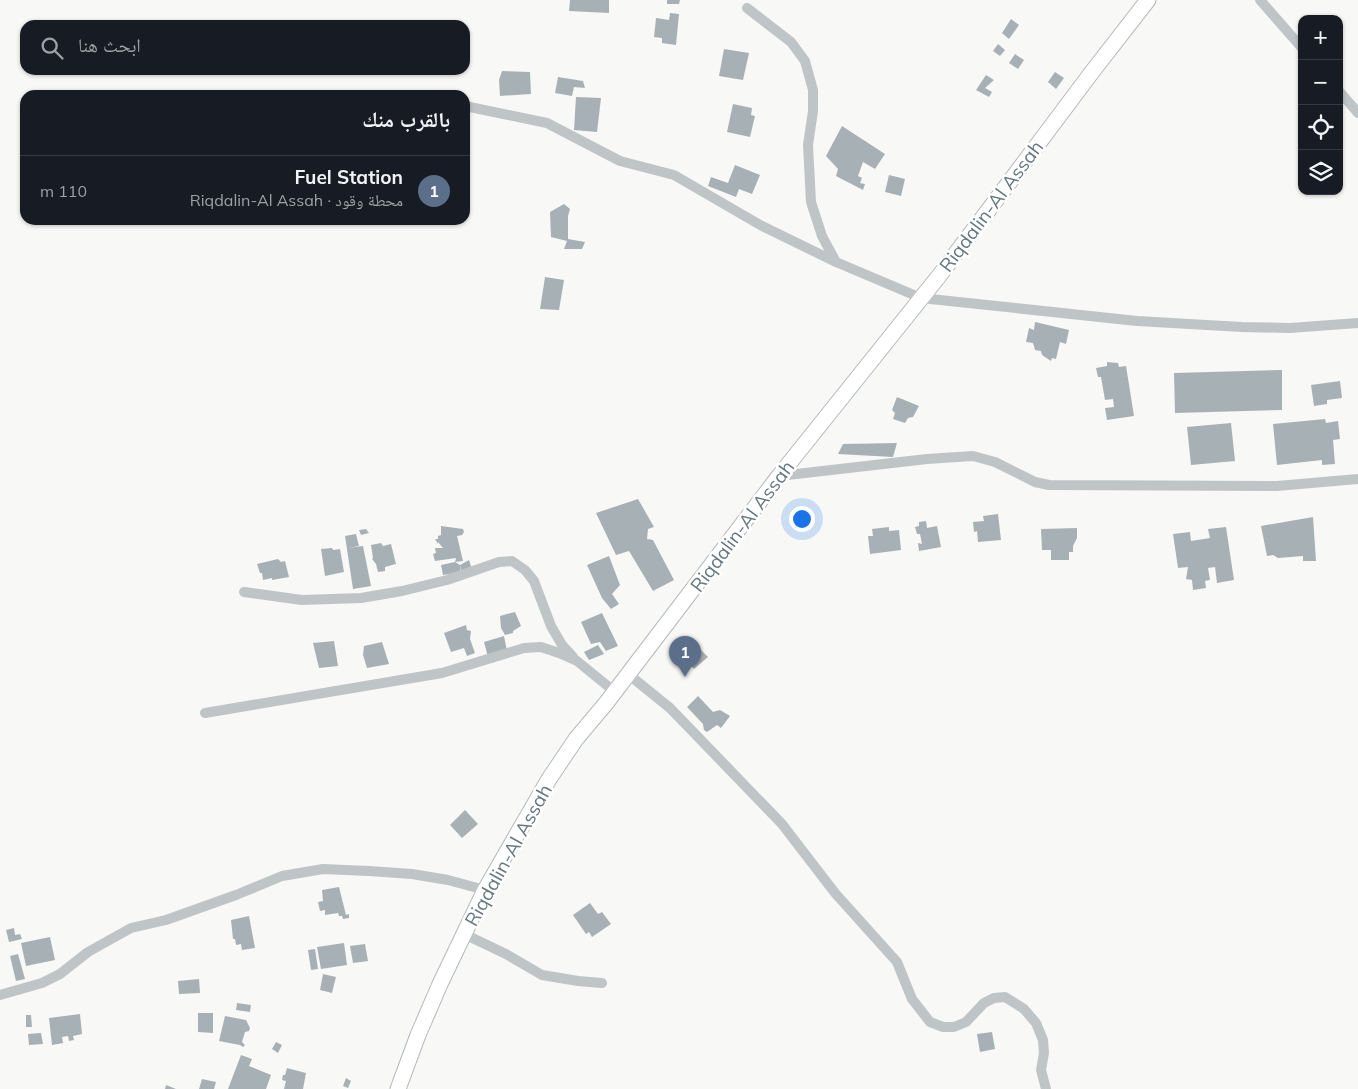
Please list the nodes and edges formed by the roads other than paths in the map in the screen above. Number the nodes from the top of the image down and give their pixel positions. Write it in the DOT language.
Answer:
graph roads {
  1 [pos="1148,0"];
  2 [pos="1260,0"];
  3 [pos="747,8"];
  4 [pos="1298,43"];
  5 [pos="1343,96"];
  6 [pos="470,107"];
  7 [pos="1358,113"];
  8 [pos="836,262"];
  9 [pos="921,298"];
  10 [pos="1358,323"];
  11 [pos="779,476"];
  12 [pos="1358,479"];
  13 [pos="244,592"];
  14 [pos="577,661"];
  15 [pos="628,674"];
  16 [pos="615,692"];
  17 [pos="205,713"];
  18 [pos="485,890"];
  19 [pos="464,934"];
  20 [pos="602,983"];
  21 [pos="0,996"];
  22 [pos="398,1089"];
  23 [pos="1046,1089"];
  1 -- 9 [label="main road, Riqdalin-Al Assah"];
  2 -- 4 [label="street"];
  3 -- 8 [label="street"];
  5 -- 7 [label="street"];
  6 -- 8 [label="street"];
  8 -- 9 [label="street"];
  9 -- 10 [label="street"];
  9 -- 11 [label="main road, Riqdalin-Al Assah"];
  11 -- 12 [label="street"];
  11 -- 15 [label="main road, Riqdalin-Al Assah"];
  13 -- 14 [label="street"];
  14 -- 16 [label="street"];
  14 -- 17 [label="street"];
  15 -- 16 [label="main road, Riqdalin-Al Assah"];
  15 -- 23 [label="street"];
  16 -- 18 [label="main road, Riqdalin-Al Assah"];
  18 -- 19 [label="main road, Riqdalin-Al Assah"];
  18 -- 21 [label="street"];
  19 -- 20 [label="street"];
  19 -- 22 [label="main road, Riqdalin-Al Assah"];
}
